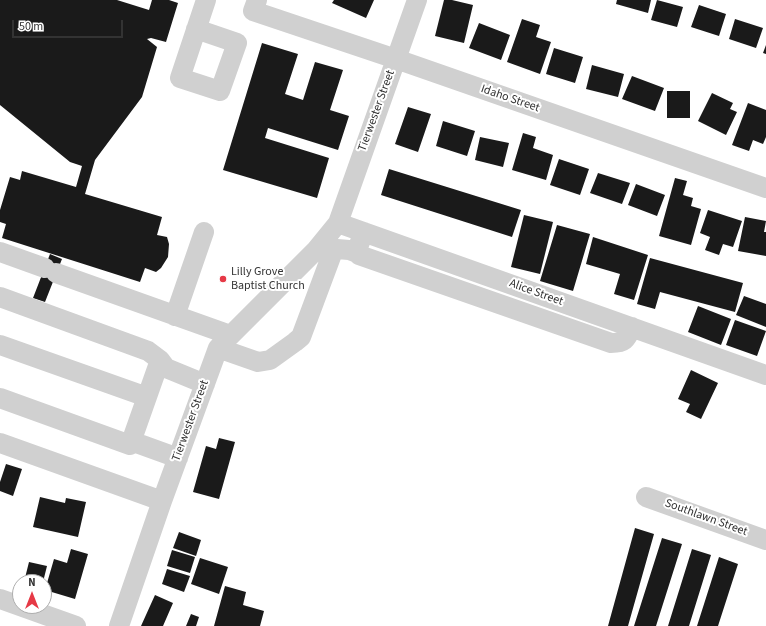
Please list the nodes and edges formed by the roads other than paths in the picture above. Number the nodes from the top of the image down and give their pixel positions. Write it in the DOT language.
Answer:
graph roads {
  1 [pos="206,0"];
  2 [pos="417,0"];
  3 [pos="255,5"];
  4 [pos="196,29"];
  5 [pos="396,59"];
  6 [pos="766,188"];
  7 [pos="338,223"];
  8 [pos="204,232"];
  9 [pos="364,232"];
  10 [pos="0,252"];
  11 [pos="357,253"];
  12 [pos="456,265"];
  13 [pos="447,286"];
  14 [pos="0,297"];
  15 [pos="175,316"];
  16 [pos="632,327"];
  17 [pos="224,342"];
  18 [pos="1,348"];
  19 [pos="160,360"];
  20 [pos="766,375"];
  21 [pos="205,384"];
  22 [pos="146,397"];
  23 [pos="0,398"];
  24 [pos="131,441"];
  25 [pos="0,444"];
  26 [pos="178,458"];
  27 [pos="646,497"];
  28 [pos="162,501"];
  29 [pos="766,540"];
  30 [pos="0,599"];
  31 [pos="76,626"];
  32 [pos="119,626"];
  1 -- 4 [label="street"];
  2 -- 5 [label="street, Tierwester Street"];
  3 -- 5 [label="street, Idaho Street"];
  5 -- 6 [label="street, Idaho Street"];
  5 -- 7 [label="street, Tierwester Street"];
  7 -- 9 [label="street, Alice Street"];
  7 -- 17 [label="street, Tierwester Street"];
  8 -- 15 [label="street"];
  9 -- 11 [label="street"];
  9 -- 12 [label="street, Alice Street"];
  10 -- 15 [label="street"];
  11 -- 13 [label="street"];
  11 -- 17 [label="street"];
  12 -- 13 [label="street"];
  12 -- 16 [label="street, Alice Street"];
  13 -- 16 [label="street"];
  14 -- 19 [label="street"];
  15 -- 17 [label="street"];
  16 -- 20 [label="street, Alice Street"];
  17 -- 21 [label="street, Tierwester Street"];
  18 -- 22 [label="street"];
  19 -- 21 [label="street"];
  19 -- 22 [label="street"];
  21 -- 26 [label="street, Tierwester Street"];
  22 -- 24 [label="street"];
  23 -- 24 [label="street"];
  24 -- 26 [label="street"];
  25 -- 28 [label="street"];
  26 -- 28 [label="street, Tierwester Street"];
  27 -- 29 [label="street, Southlawn Street"];
  28 -- 32 [label="street, Tierwester Street"];
  30 -- 31 [label="street"];
}
